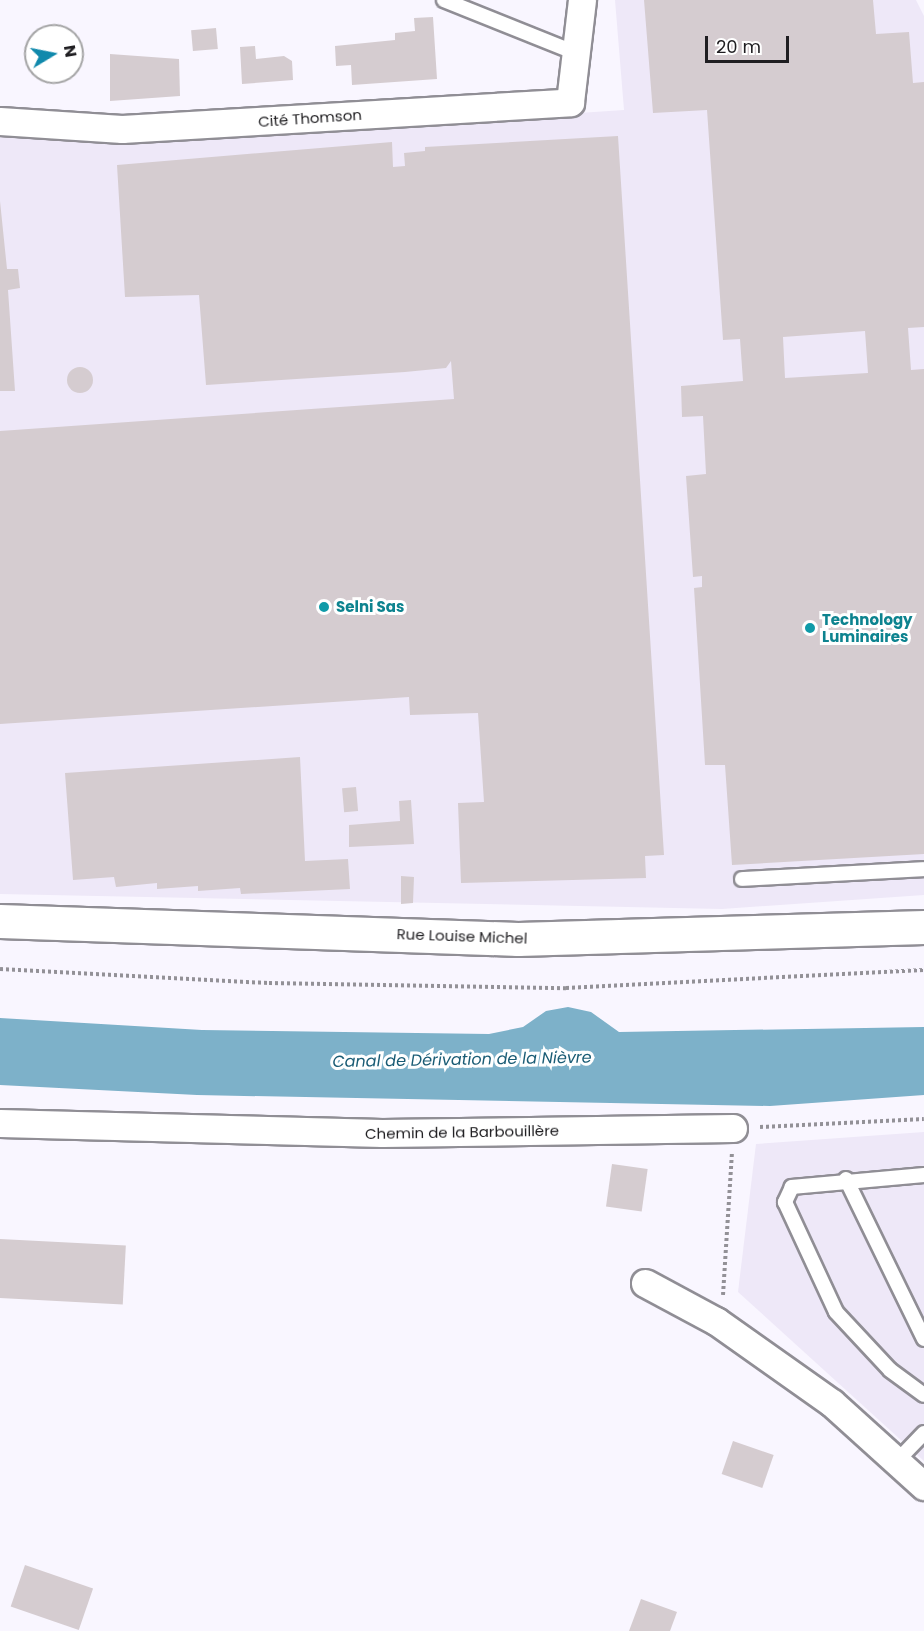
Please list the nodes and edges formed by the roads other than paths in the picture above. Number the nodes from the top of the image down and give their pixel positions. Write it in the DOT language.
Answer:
graph roads {
  1 [pos="444,0"];
  2 [pos="582,0"];
  3 [pos="576,53"];
  4 [pos="0,121"];
  5 [pos="924,869"];
  6 [pos="742,879"];
  7 [pos="0,921"];
  8 [pos="924,927"];
  9 [pos="0,1123"];
  10 [pos="733,1128"];
  11 [pos="924,1175"];
  12 [pos="846,1179"];
  13 [pos="645,1283"];
  14 [pos="924,1339"];
  15 [pos="924,1395"];
  16 [pos="924,1433"];
  17 [pos="897,1461"];
  18 [pos="924,1486"];
  1 -- 3 [label="lane"];
  2 -- 3 [label="street, Cité Thomson"];
  3 -- 4 [label="street, Cité Thomson"];
  5 -- 6 [label="lane"];
  7 -- 8 [label="street, Rue Louise Michel"];
  9 -- 10 [label="street, Chemin de la Barbouillère"];
  11 -- 12 [label="lane"];
  12 -- 14 [label="lane"];
  12 -- 15 [label="lane"];
  13 -- 17 [label="street"];
  16 -- 17 [label="lane"];
  17 -- 18 [label="street"];
}
